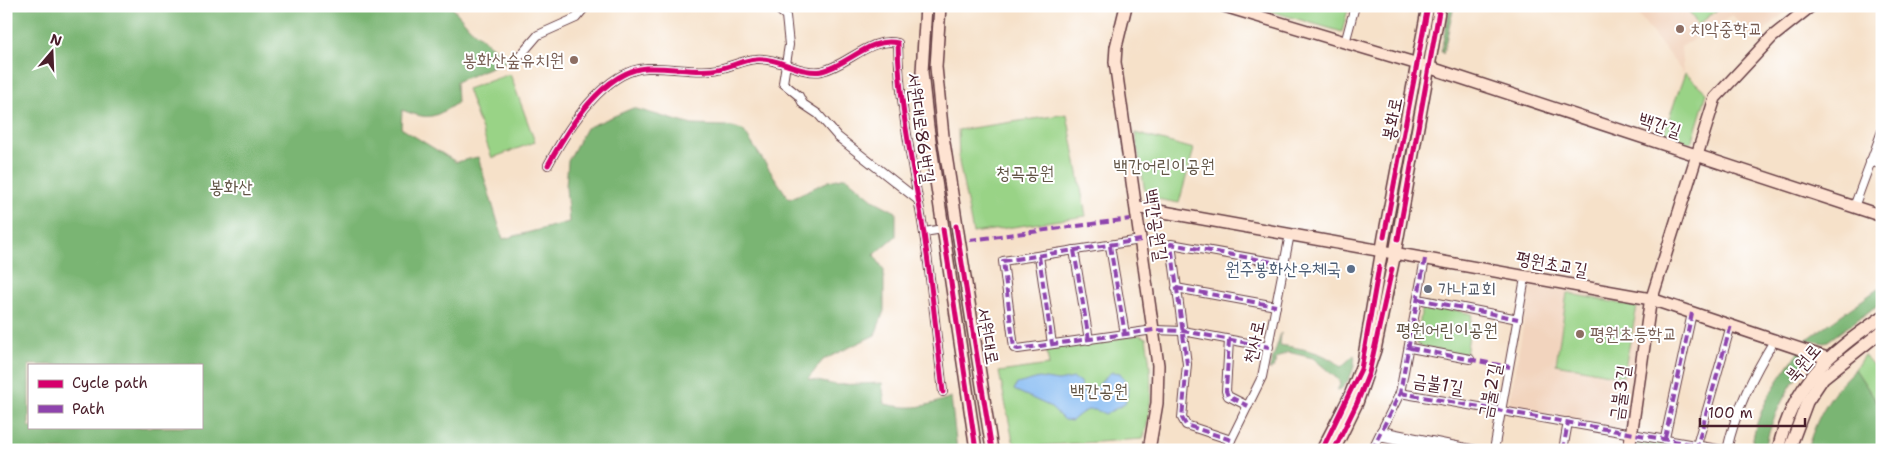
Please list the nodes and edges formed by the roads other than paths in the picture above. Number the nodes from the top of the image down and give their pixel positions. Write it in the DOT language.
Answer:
graph roads {
  1 [pos="586,6"];
  2 [pos="774,6"];
  3 [pos="926,6"];
  4 [pos="940,6"];
  5 [pos="1126,6"];
  6 [pos="1224,6"];
  7 [pos="1355,6"];
  8 [pos="1428,6"];
  9 [pos="1440,6"];
  10 [pos="1811,6"];
  11 [pos="1345,43"];
  12 [pos="785,63"];
  13 [pos="513,64"];
  14 [pos="1416,64"];
  15 [pos="1428,67"];
  16 [pos="1882,131"];
  17 [pos="1696,155"];
  18 [pos="1870,162"];
  19 [pos="548,165"];
  20 [pos="1882,165"];
  21 [pos="918,200"];
  22 [pos="1136,207"];
  23 [pos="1854,207"];
  24 [pos="1882,216"];
  25 [pos="956,226"];
  26 [pos="943,228"];
  27 [pos="924,232"];
  28 [pos="1290,234"];
  29 [pos="1141,240"];
  30 [pos="1110,246"];
  31 [pos="1376,249"];
  32 [pos="1074,250"];
  33 [pos="1400,254"];
  34 [pos="1039,256"];
  35 [pos="1425,259"];
  36 [pos="1284,264"];
  37 [pos="1525,278"];
  38 [pos="1176,288"];
  39 [pos="1418,299"];
  40 [pos="1651,299"];
  41 [pos="1276,306"];
  42 [pos="1692,313"];
  43 [pos="1882,317"];
  44 [pos="1518,319"];
  45 [pos="1731,326"];
  46 [pos="1154,330"];
  47 [pos="1882,330"];
  48 [pos="1183,331"];
  49 [pos="1125,334"];
  50 [pos="1089,340"];
  51 [pos="1229,340"];
  52 [pos="1775,340"];
  53 [pos="1052,344"];
  54 [pos="1269,347"];
  55 [pos="1410,348"];
  56 [pos="1828,358"];
  57 [pos="1470,359"];
  58 [pos="942,392"];
  59 [pos="1400,393"];
  60 [pos="1248,406"];
  61 [pos="1502,409"];
  62 [pos="1568,422"];
  63 [pos="1380,434"];
  64 [pos="1632,434"];
  65 [pos="1665,438"];
  66 [pos="1231,440"];
  67 [pos="1698,445"];
  68 [pos="1455,448"];
  69 [pos="976,450"];
  70 [pos="992,450"];
  71 [pos="1149,450"];
  72 [pos="1226,450"];
  73 [pos="1322,450"];
  74 [pos="1334,450"];
  75 [pos="1372,450"];
  76 [pos="1445,450"];
  77 [pos="1476,450"];
  78 [pos="1494,450"];
  79 [pos="1563,450"];
  80 [pos="1629,450"];
  81 [pos="1723,450"];
  82 [pos="1727,450"];
  83 [pos="1778,450"];
  84 [pos="1788,450"];
  1 -- 13 [label="street"];
  2 -- 12 [label="street, 서원대로86번길"];
  3 -- 26 [label="street, 서원대로"];
  4 -- 25 [label="street, 서원대로"];
  5 -- 22 [label="street, 백간공원길"];
  6 -- 11 [label="street"];
  7 -- 11 [label="street"];
  8 -- 14 [label="street, 봉화로"];
  9 -- 15 [label="street, 봉화로"];
  10 -- 17 [label="street, 금불3길"];
  11 -- 14 [label="street"];
  12 -- 19 [label="street, 서원대로86번길"];
  12 -- 21 [label="street, 서원대로86번길"];
  12 -- 21 [label="street, 서원대로86번길"];
  14 -- 15 [label="street, 백간길"];
  14 -- 31 [label="street, 봉화로"];
  15 -- 17 [label="street, 백간길"];
  15 -- 33 [label="street, 봉화로"];
  16 -- 18 [label="street"];
  17 -- 23 [label="street, 백간길"];
  17 -- 40 [label="street, 금불3길"];
  18 -- 20 [label="street"];
  18 -- 23 [label="street"];
  21 -- 27 [label="street, 서원대로86번길"];
  22 -- 28 [label="street"];
  22 -- 29 [label="street, 백간공원길"];
  23 -- 24 [label="street, 백간길"];
  25 -- 26 [label="street"];
  25 -- 70 [label="street, 서원대로"];
  26 -- 27 [label="street"];
  26 -- 69 [label="street, 서원대로"];
  27 -- 58 [label="street, 서원대로86번길"];
  28 -- 31 [label="street"];
  28 -- 36 [label="street, 천사로"];
  29 -- 30 [label="street"];
  29 -- 46 [label="street, 백간공원길"];
  30 -- 32 [label="street"];
  30 -- 49 [label="street"];
  31 -- 33 [label="street, 평원초교길"];
  31 -- 73 [label="street, 봉화로"];
  32 -- 34 [label="street"];
  32 -- 50 [label="street"];
  33 -- 35 [label="street, 평원초교길"];
  33 -- 74 [label="street, 봉화로"];
  34 -- 53 [label="street"];
  34 -- 53 [label="street"];
  35 -- 37 [label="street, 평원초교길"];
  35 -- 39 [label="street, 금불1길"];
  36 -- 38 [label="street"];
  36 -- 41 [label="street, 천사로"];
  37 -- 40 [label="street, 평원초교길"];
  37 -- 44 [label="street, 금불2길"];
  38 -- 41 [label="street"];
  38 -- 48 [label="street"];
  39 -- 44 [label="street"];
  39 -- 55 [label="street, 금불1길"];
  40 -- 42 [label="street, 평원초교길"];
  40 -- 64 [label="street, 금불3길"];
  41 -- 54 [label="street, 천사로"];
  42 -- 45 [label="street, 평원초교길"];
  42 -- 65 [label="street"];
  43 -- 56 [label="street, 북원로"];
  44 -- 61 [label="street, 금불2길"];
  45 -- 52 [label="street, 평원초교길"];
  45 -- 67 [label="street"];
  46 -- 48 [label="street"];
  46 -- 49 [label="street"];
  46 -- 71 [label="street, 백간공원길"];
  47 -- 84 [label="street, 북원로"];
  48 -- 51 [label="street"];
  48 -- 66 [label="street"];
  49 -- 50 [label="street"];
  50 -- 53 [label="street"];
  51 -- 54 [label="street"];
  51 -- 60 [label="street"];
  52 -- 56 [label="street, 평원초교길"];
  52 -- 82 [label="street"];
  54 -- 60 [label="street, 천사로"];
  55 -- 57 [label="street, 금불1길"];
  55 -- 59 [label="street, 금불1길"];
  56 -- 83 [label="street, 북원로"];
  59 -- 61 [label="street, 금불1길"];
  59 -- 63 [label="street, 금불1길"];
  60 -- 66 [label="street, 천사로"];
  61 -- 62 [label="street, 금불3길"];
  61 -- 78 [label="street, 금불2길"];
  62 -- 64 [label="street, 금불3길"];
  62 -- 79 [label="street"];
  63 -- 68 [label="street"];
  63 -- 75 [label="street, 금불1길"];
  63 -- 76 [label="street"];
  64 -- 65 [label="street"];
  64 -- 80 [label="street, 금불3길"];
  65 -- 67 [label="street"];
  66 -- 72 [label="street, 천사로"];
  67 -- 81 [label="street"];
  68 -- 77 [label="street"];
}
